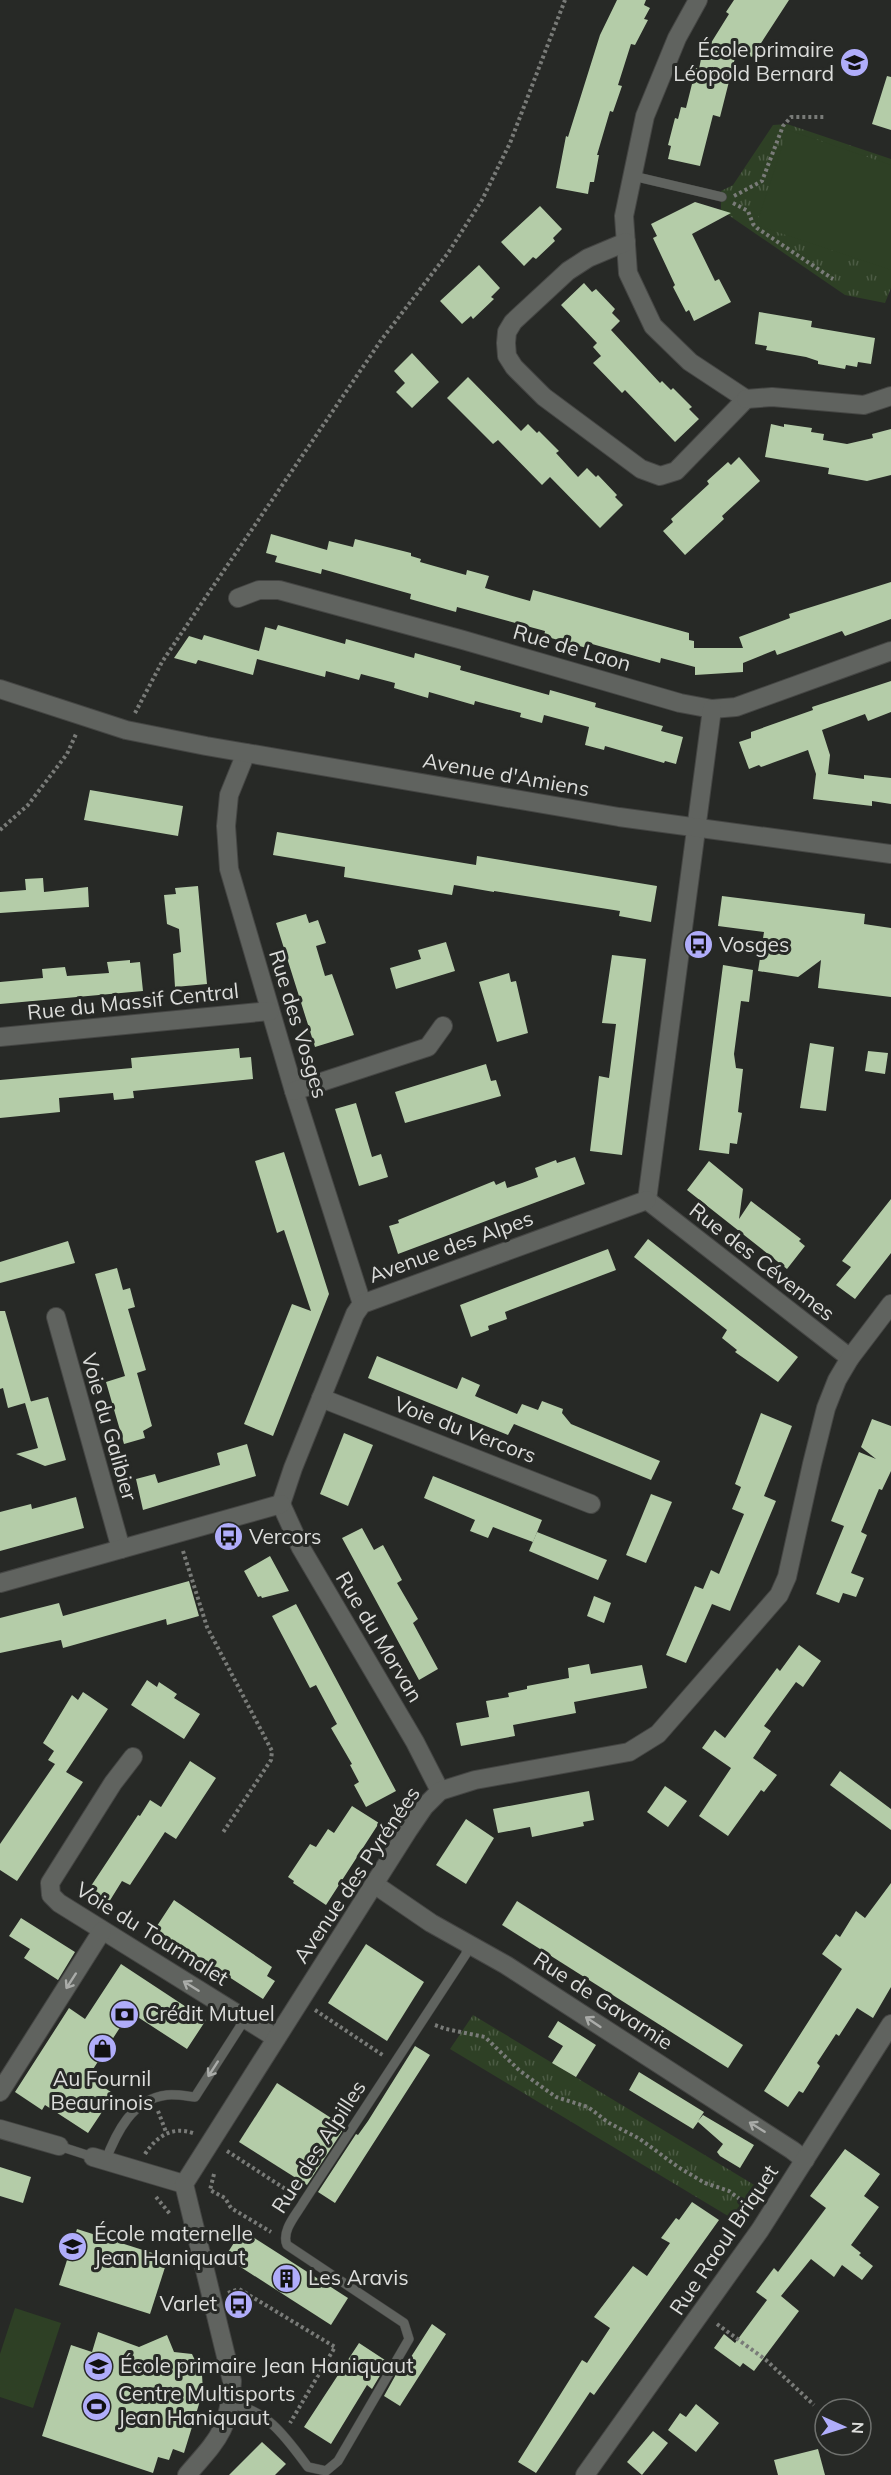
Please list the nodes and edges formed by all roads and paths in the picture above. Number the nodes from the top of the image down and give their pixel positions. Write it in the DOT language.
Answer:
graph roads {
  1 [pos="565,0"];
  2 [pos="698,0"];
  3 [pos="824,117"];
  4 [pos="633,176"];
  5 [pos="722,197"];
  6 [pos="626,242"];
  7 [pos="833,279"];
  8 [pos="891,396"];
  9 [pos="746,399"];
  10 [pos="238,598"];
  11 [pos="891,651"];
  12 [pos="0,689"];
  13 [pos="712,710"];
  14 [pos="80,716"];
  15 [pos="120,728"];
  16 [pos="246,753"];
  17 [pos="697,829"];
  18 [pos="0,830"];
  19 [pos="891,854"];
  20 [pos="270,1011"];
  21 [pos="443,1026"];
  22 [pos="0,1037"];
  23 [pos="294,1091"];
  24 [pos="647,1200"];
  25 [pos="362,1304"];
  26 [pos="891,1304"];
  27 [pos="56,1317"];
  28 [pos="850,1358"];
  29 [pos="321,1398"];
  30 [pos="281,1504"];
  31 [pos="591,1504"];
  32 [pos="179,1533"];
  33 [pos="121,1549"];
  34 [pos="0,1583"];
  35 [pos="133,1757"];
  36 [pos="440,1791"];
  37 [pos="222,1834"];
  38 [pos="374,1884"];
  39 [pos="102,1931"];
  40 [pos="466,1944"];
  41 [pos="300,2001"];
  42 [pos="244,2019"];
  43 [pos="423,2020"];
  44 [pos="891,2024"];
  45 [pos="276,2038"];
  46 [pos="394,2063"];
  47 [pos="0,2092"];
  48 [pos="154,2099"];
  49 [pos="0,2129"];
  50 [pos="166,2133"];
  51 [pos="58,2146"];
  52 [pos="219,2147"];
  53 [pos="99,2159"];
  54 [pos="805,2160"];
  55 [pos="221,2161"];
  56 [pos="215,2171"];
  57 [pos="184,2184"];
  58 [pos="303,2203"];
  59 [pos="768,2218"];
  60 [pos="285,2240"];
  61 [pos="213,2298"];
  62 [pos="702,2312"];
  63 [pos="231,2404"];
  64 [pos="813,2404"];
  65 [pos="283,2433"];
  66 [pos="187,2475"];
  67 [pos="585,2475"];
  1 -- 15 [label="path"];
  2 -- 4 [label="street"];
  3 -- 5 [label="path"];
  4 -- 5 [label="lane"];
  4 -- 6 [label="street"];
  5 -- 7 [label="path"];
  6 -- 9 [label="street"];
  6 -- 9 [label="street"];
  8 -- 9 [label="street"];
  10 -- 13 [label="street, Rue de Laon"];
  11 -- 13 [label="street, Rue de Laon"];
  12 -- 14 [label="street, Avenue d'Amiens"];
  13 -- 17 [label="street"];
  14 -- 15 [label="street, Avenue d'Amiens"];
  14 -- 18 [label="path"];
  15 -- 16 [label="street, Avenue d'Amiens"];
  16 -- 17 [label="street, Avenue d'Amiens"];
  16 -- 20 [label="street, Rue des Vosges"];
  17 -- 19 [label="street, Avenue d'Amiens"];
  17 -- 24 [label="street"];
  20 -- 22 [label="street, Rue du Massif Central"];
  20 -- 23 [label="street, Rue des Vosges"];
  21 -- 23 [label="street"];
  23 -- 25 [label="street, Rue des Vosges"];
  24 -- 25 [label="street, Avenue des Alpes"];
  24 -- 28 [label="street, Rue des Cévennes"];
  25 -- 29 [label="street, Avenue des Alpes"];
  26 -- 28 [label="street, Avenue des Pyrénées"];
  27 -- 33 [label="street, Voie du Galibier"];
  28 -- 36 [label="street, Avenue des Pyrénées"];
  29 -- 30 [label="street, Avenue des Alpes"];
  29 -- 31 [label="street, Voie du Vercors"];
  30 -- 32 [label="street"];
  30 -- 36 [label="street, Rue du Morvan"];
  32 -- 33 [label="street"];
  32 -- 37 [label="path"];
  33 -- 34 [label="street"];
  35 -- 39 [label="street, Voie du Tourmalet"];
  36 -- 38 [label="street, Avenue des Pyrénées"];
  38 -- 40 [label="street, Rue de Gavarnie"];
  38 -- 41 [label="street, Avenue des Pyrénées"];
  42 -- 39 [label="street, Voie du Tourmalet, one-way"];
  39 -- 47 [label="street, one-way"];
  40 -- 43 [label="lane, Rue des Alpilles"];
  54 -- 40 [label="street, Rue de Gavarnie, one-way"];
  41 -- 45 [label="street, Avenue des Pyrénées"];
  41 -- 46 [label="path"];
  42 -- 45 [label="street, Voie du Tourmalet"];
  42 -- 48 [label="lane, one-way"];
  43 -- 46 [label="lane, Rue des Alpilles"];
  43 -- 59 [label="path"];
  44 -- 54 [label="street, Rue Raoul Briquet"];
  45 -- 52 [label="street, Avenue des Pyrénées"];
  46 -- 58 [label="lane, Rue des Alpilles"];
  48 -- 50 [label="path"];
  48 -- 53 [label="lane"];
  49 -- 51 [label="street"];
  51 -- 53 [label="lane"];
  52 -- 55 [label="path"];
  52 -- 57 [label="street, Avenue des Pyrénées"];
  52 -- 58 [label="path"];
  53 -- 57 [label="street"];
  54 -- 59 [label="street, Rue Raoul Briquet"];
  56 -- 60 [label="path"];
  57 -- 61 [label="street"];
  58 -- 60 [label="lane, Rue des Alpilles"];
  59 -- 62 [label="street, Rue Raoul Briquet"];
  60 -- 65 [label="lane, Rue des Alpilles"];
  61 -- 63 [label="street"];
  61 -- 65 [label="path"];
  62 -- 64 [label="path"];
  62 -- 67 [label="street, Rue Raoul Briquet"];
  63 -- 65 [label="lane, Rue des Alpilles"];
  63 -- 66 [label="street"];
}
